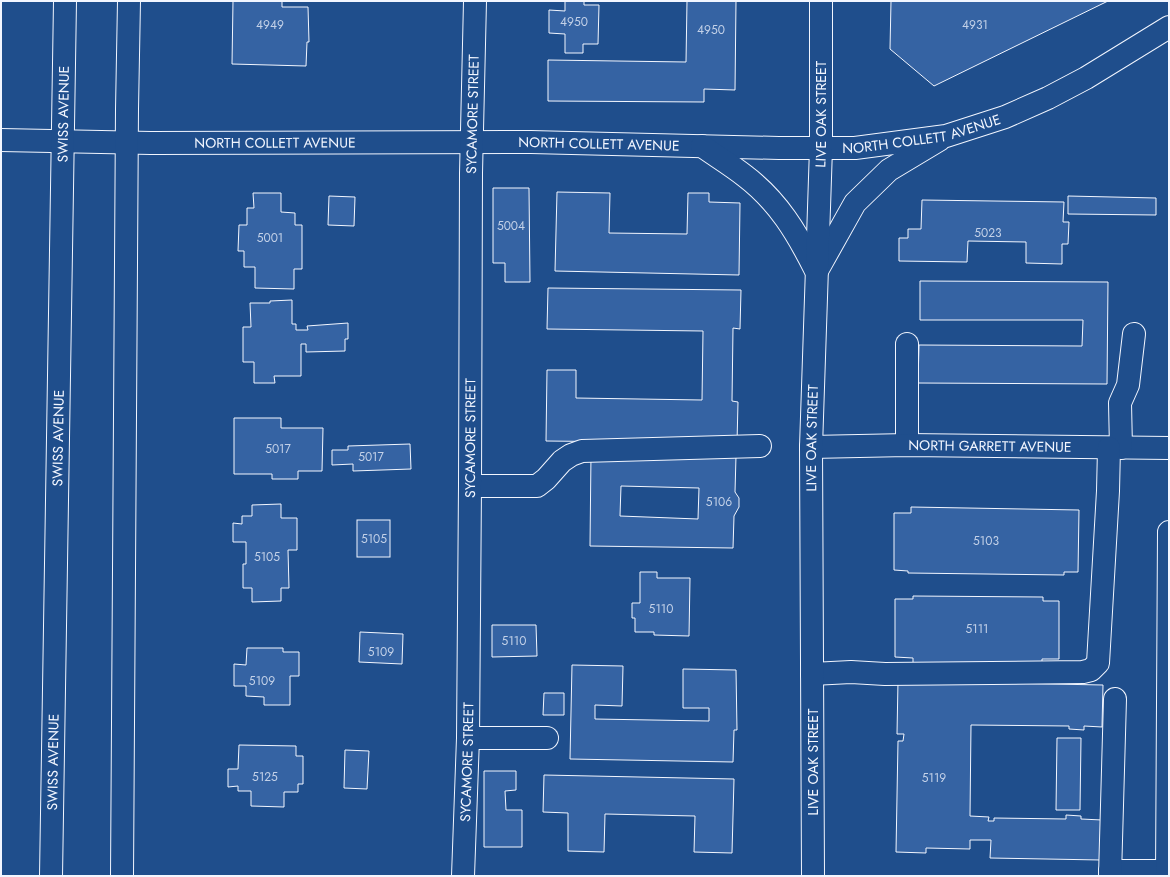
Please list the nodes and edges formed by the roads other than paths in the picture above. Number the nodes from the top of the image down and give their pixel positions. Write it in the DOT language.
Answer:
graph roads {
  1 [pos="65,1"];
  2 [pos="129,1"];
  3 [pos="475,1"];
  4 [pos="822,1"];
  5 [pos="1169,27"];
  6 [pos="946,136"];
  7 [pos="1,140"];
  8 [pos="63,141"];
  9 [pos="127,142"];
  10 [pos="471,143"];
  11 [pos="702,146"];
  12 [pos="821,148"];
  13 [pos="816,272"];
  14 [pos="1134,334"];
  15 [pos="908,344"];
  16 [pos="907,445"];
  17 [pos="760,446"];
  18 [pos="810,447"];
  19 [pos="1115,448"];
  20 [pos="1169,448"];
  21 [pos="470,486"];
  22 [pos="1169,532"];
  23 [pos="812,674"];
  24 [pos="1115,699"];
  25 [pos="468,738"];
  26 [pos="547,738"];
  27 [pos="1167,873"];
  28 [pos="1110,874"];
  29 [pos="51,876"];
  30 [pos="122,876"];
  31 [pos="463,876"];
  32 [pos="813,876"];
  1 -- 8 [label="street, SWISS AVENUE"];
  2 -- 9 [label="street"];
  3 -- 10 [label="street, SYCAMORE STREET"];
  4 -- 12 [label="street, LIVE OAK STREET"];
  5 -- 6 [label="street, NORTH COLLETT AVENUE"];
  6 -- 12 [label="street, NORTH COLLETT AVENUE"];
  6 -- 13 [label="street"];
  7 -- 8 [label="street, NORTH COLLETT AVENUE"];
  8 -- 9 [label="street, NORTH COLLETT AVENUE"];
  8 -- 29 [label="street, SWISS AVENUE"];
  9 -- 10 [label="street, NORTH COLLETT AVENUE"];
  9 -- 30 [label="street"];
  10 -- 11 [label="street, NORTH COLLETT AVENUE"];
  10 -- 21 [label="street, SYCAMORE STREET"];
  11 -- 12 [label="street, NORTH COLLETT AVENUE"];
  11 -- 13 [label="street"];
  12 -- 13 [label="street, LIVE OAK STREET"];
  13 -- 18 [label="street, LIVE OAK STREET"];
  14 -- 19 [label="street"];
  15 -- 16 [label="street"];
  16 -- 18 [label="street, NORTH GARRETT AVENUE"];
  16 -- 19 [label="street, NORTH GARRETT AVENUE"];
  17 -- 21 [label="street"];
  18 -- 23 [label="street, LIVE OAK STREET"];
  19 -- 20 [label="street, NORTH GARRETT AVENUE"];
  19 -- 23 [label="street"];
  21 -- 25 [label="street, SYCAMORE STREET"];
  22 -- 27 [label="street"];
  23 -- 32 [label="street, LIVE OAK STREET"];
  24 -- 28 [label="street"];
  25 -- 26 [label="street"];
  25 -- 31 [label="street, SYCAMORE STREET"];
  27 -- 28 [label="street"];
}
